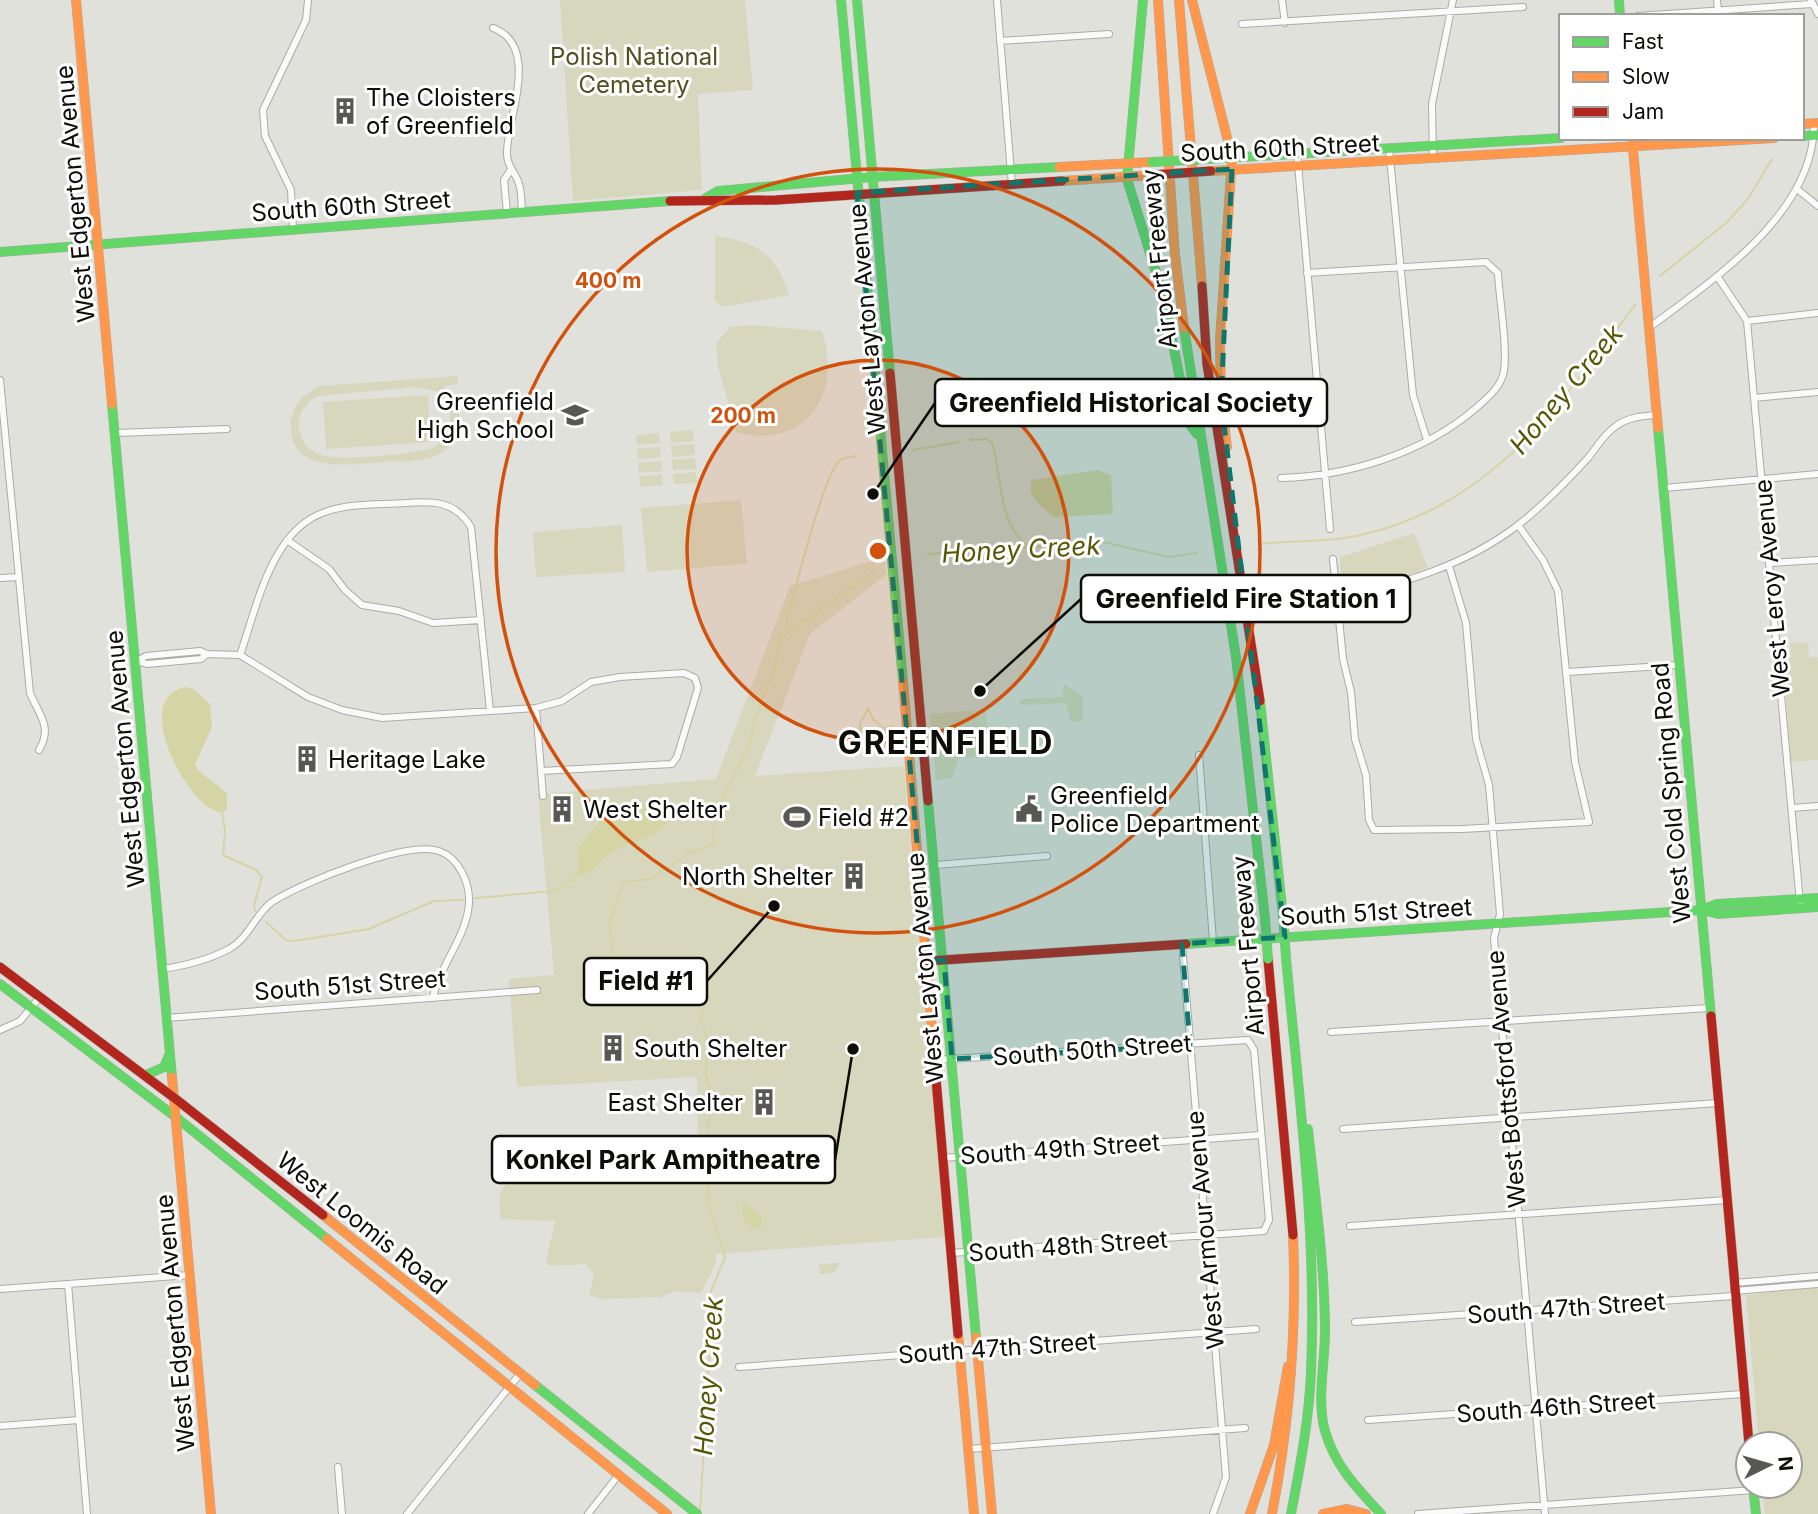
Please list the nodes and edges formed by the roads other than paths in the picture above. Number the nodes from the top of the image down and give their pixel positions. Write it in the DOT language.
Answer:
graph roads {
  1 [pos="76,0"];
  2 [pos="308,0"];
  3 [pos="841,0"];
  4 [pos="857,0"];
  5 [pos="997,0"];
  6 [pos="1143,0"];
  7 [pos="1158,0"];
  8 [pos="1179,0"];
  9 [pos="1192,0"];
  10 [pos="1282,0"];
  11 [pos="1453,0"];
  12 [pos="1717,0"];
  13 [pos="1811,2"];
  14 [pos="1523,7"];
  15 [pos="1718,11"];
  16 [pos="1450,12"];
  17 [pos="1818,13"];
  18 [pos="1670,14"];
  19 [pos="1284,23"];
  20 [pos="1242,24"];
  21 [pos="493,28"];
  22 [pos="1109,34"];
  23 [pos="1000,41"];
  24 [pos="1816,123"];
  25 [pos="1816,135"];
  26 [pos="1559,138"];
  27 [pos="1687,140"];
  28 [pos="1741,140"];
  29 [pos="1633,143"];
  30 [pos="1675,144"];
  31 [pos="1431,145"];
  32 [pos="1390,148"];
  33 [pos="1297,153"];
  34 [pos="1231,158"];
  35 [pos="1433,159"];
  36 [pos="1392,161"];
  37 [pos="1126,163"];
  38 [pos="1298,165"];
  39 [pos="1232,169"];
  40 [pos="1011,170"];
  41 [pos="510,171"];
  42 [pos="936,174"];
  43 [pos="873,177"];
  44 [pos="856,178"];
  45 [pos="1127,179"];
  46 [pos="805,183"];
  47 [pos="1012,185"];
  48 [pos="937,189"];
  49 [pos="1797,189"];
  50 [pos="858,192"];
  51 [pos="875,193"];
  52 [pos="806,197"];
  53 [pos="706,198"];
  54 [pos="1818,206"];
  55 [pos="522,211"];
  56 [pos="507,213"];
  57 [pos="293,230"];
  58 [pos="99,244"];
  59 [pos="0,251"];
  60 [pos="1401,267"];
  61 [pos="1307,273"];
  62 [pos="1717,276"];
  63 [pos="1818,313"];
  64 [pos="1747,321"];
  65 [pos="1650,327"];
  66 [pos="0,381"];
  67 [pos="1818,392"];
  68 [pos="1754,398"];
  69 [pos="1657,415"];
  70 [pos="227,429"];
  71 [pos="116,433"];
  72 [pos="1200,438"];
  73 [pos="1427,440"];
  74 [pos="1326,474"];
  75 [pos="1818,474"];
  76 [pos="1281,478"];
  77 [pos="1762,480"];
  78 [pos="1664,488"];
  79 [pos="1518,525"];
  80 [pos="1330,529"];
  81 [pos="287,540"];
  82 [pos="1236,540"];
  83 [pos="1333,559"];
  84 [pos="1818,560"];
  85 [pos="1770,563"];
  86 [pos="1449,566"];
  87 [pos="19,577"];
  88 [pos="0,578"];
  89 [pos="1336,598"];
  90 [pos="481,620"];
  91 [pos="240,655"];
  92 [pos="137,661"];
  93 [pos="1679,665"];
  94 [pos="1567,672"];
  95 [pos="536,708"];
  96 [pos="489,711"];
  97 [pos="38,750"];
  98 [pos="1199,755"];
  99 [pos="541,771"];
  100 [pos="543,796"];
  101 [pos="1818,806"];
  102 [pos="1792,807"];
  103 [pos="1494,827"];
  104 [pos="1047,856"];
  105 [pos="936,865"];
  106 [pos="1818,898"];
  107 [pos="1800,904"];
  108 [pos="1818,907"];
  109 [pos="1701,910"];
  110 [pos="1497,924"];
  111 [pos="1213,941"];
  112 [pos="1182,944"];
  113 [pos="944,960"];
  114 [pos="928,961"];
  115 [pos="0,967"];
  116 [pos="162,969"];
  117 [pos="0,984"];
  118 [pos="537,990"];
  119 [pos="40,997"];
  120 [pos="433,998"];
  121 [pos="32,1007"];
  122 [pos="1709,1008"];
  123 [pos="166,1018"];
  124 [pos="1501,1022"];
  125 [pos="0,1030"];
  126 [pos="1331,1032"];
  127 [pos="1190,1045"];
  128 [pos="170,1053"];
  129 [pos="951,1059"];
  130 [pos="935,1060"];
  131 [pos="143,1074"];
  132 [pos="132,1083"];
  133 [pos="175,1097"];
  134 [pos="1718,1103"];
  135 [pos="177,1118"];
  136 [pos="1510,1118"];
  137 [pos="1301,1122"];
  138 [pos="1343,1129"];
  139 [pos="217,1131"];
  140 [pos="1261,1135"];
  141 [pos="1197,1139"];
  142 [pos="207,1143"];
  143 [pos="960,1157"];
  144 [pos="942,1158"];
  145 [pos="1727,1200"];
  146 [pos="1518,1215"];
  147 [pos="1350,1226"];
  148 [pos="1205,1236"];
  149 [pos="350,1238"];
  150 [pos="340,1250"];
  151 [pos="968,1252"];
  152 [pos="951,1253"];
  153 [pos="1295,1273"];
  154 [pos="190,1275"];
  155 [pos="1818,1276"];
  156 [pos="68,1284"];
  157 [pos="1818,1284"];
  158 [pos="0,1289"];
  159 [pos="1734,1290"];
  160 [pos="1527,1311"];
  161 [pos="1355,1322"];
  162 [pos="1256,1329"];
  163 [pos="1213,1332"];
  164 [pos="977,1350"];
  165 [pos="960,1351"];
  166 [pos="739,1367"];
  167 [pos="519,1375"];
  168 [pos="510,1388"];
  169 [pos="1743,1394"];
  170 [pos="1536,1408"];
  171 [pos="79,1420"];
  172 [pos="1368,1420"];
  173 [pos="0,1426"];
  174 [pos="1245,1428"];
  175 [pos="1222,1430"];
  176 [pos="1747,1430"];
  177 [pos="968,1448"];
  178 [pos="985,1448"];
  179 [pos="338,1467"];
  180 [pos="617,1477"];
  181 [pos="1734,1489"];
  182 [pos="1544,1504"];
  183 [pos="87,1514"];
  184 [pos="211,1514"];
  185 [pos="342,1514"];
  186 [pos="407,1514"];
  187 [pos="587,1514"];
  188 [pos="667,1514"];
  189 [pos="696,1514"];
  190 [pos="974,1514"];
  191 [pos="992,1514"];
  192 [pos="1213,1514"];
  193 [pos="1250,1514"];
  194 [pos="1272,1514"];
  195 [pos="1291,1514"];
  196 [pos="1323,1514"];
  197 [pos="1366,1514"];
  198 [pos="1381,1514"];
  199 [pos="1418,1514"];
  200 [pos="1545,1514"];
  1 -- 58 [label="main road, West Edgerton Avenue"];
  2 -- 57 [label="street"];
  3 -- 44 [label="main road, West Layton Avenue"];
  4 -- 43 [label="main road, West Layton Avenue"];
  5 -- 23 [label="street"];
  6 -- 37 [label="main road"];
  7 -- 72 [label="main road, Airport Freeway"];
  8 -- 82 [label="main road, Airport Freeway"];
  9 -- 34 [label="main road"];
  10 -- 19 [label="street"];
  11 -- 16 [label="street"];
  12 -- 15 [label="street"];
  13 -- 15 [label="street"];
  13 -- 17 [label="street"];
  14 -- 16 [label="street"];
  15 -- 18 [label="street"];
  16 -- 19 [label="street"];
  16 -- 31 [label="street"];
  19 -- 20 [label="street"];
  21 -- 41 [label="street"];
  22 -- 23 [label="street"];
  23 -- 40 [label="street"];
  24 -- 25 [label="street"];
  25 -- 49 [label="street"];
  26 -- 31 [label="main road, South 60th Street"];
  27 -- 30 [label="main road"];
  28 -- 30 [label="main road, South 60th Street"];
  29 -- 30 [label="main road, South 60th Street"];
  29 -- 35 [label="main road, South 60th Street"];
  29 -- 65 [label="main road, West Cold Spring Road"];
  31 -- 32 [label="main road, South 60th Street"];
  31 -- 35 [label="street"];
  32 -- 33 [label="main road, South 60th Street"];
  32 -- 36 [label="street"];
  33 -- 34 [label="main road, South 60th Street"];
  33 -- 38 [label="street"];
  34 -- 37 [label="main road, South 60th Street, bridge"];
  34 -- 39 [label="main road"];
  35 -- 36 [label="main road, South 60th Street"];
  36 -- 38 [label="main road, South 60th Street"];
  36 -- 60 [label="street"];
  37 -- 40 [label="main road, South 60th Street"];
  37 -- 45 [label="main road"];
  38 -- 39 [label="main road, South 60th Street"];
  38 -- 61 [label="street"];
  39 -- 45 [label="main road, South 60th Street, bridge"];
  39 -- 82 [label="main road"];
  40 -- 42 [label="main road, South 60th Street"];
  40 -- 47 [label="street"];
  41 -- 55 [label="street"];
  41 -- 56 [label="street"];
  42 -- 43 [label="main road, South 60th Street"];
  42 -- 48 [label="main road"];
  43 -- 44 [label="main road, South 60th Street"];
  43 -- 51 [label="main road, West Layton Avenue"];
  44 -- 46 [label="main road, South 60th Street"];
  44 -- 50 [label="main road, West Layton Avenue"];
  45 -- 47 [label="main road, South 60th Street"];
  45 -- 72 [label="main road"];
  46 -- 52 [label="main road"];
  46 -- 53 [label="main road, South 60th Street"];
  47 -- 48 [label="main road, South 60th Street"];
  48 -- 51 [label="main road, South 60th Street"];
  49 -- 54 [label="street"];
  49 -- 62 [label="street"];
  50 -- 51 [label="main road, South 60th Street"];
  50 -- 52 [label="main road, South 60th Street"];
  50 -- 114 [label="main road, West Layton Avenue"];
  51 -- 105 [label="main road, West Layton Avenue"];
  52 -- 53 [label="main road, South 60th Street"];
  53 -- 55 [label="main road, South 60th Street"];
  55 -- 56 [label="main road, South 60th Street"];
  56 -- 57 [label="main road, South 60th Street"];
  57 -- 58 [label="main road, South 60th Street"];
  58 -- 59 [label="main road, South 60th Street"];
  58 -- 71 [label="main road, West Edgerton Avenue"];
  60 -- 61 [label="street"];
  60 -- 73 [label="street"];
  60 -- 73 [label="street"];
  61 -- 74 [label="street"];
  62 -- 64 [label="street, West Leroy Avenue"];
  62 -- 65 [label="street"];
  63 -- 64 [label="street"];
  64 -- 68 [label="street, West Leroy Avenue"];
  65 -- 69 [label="main road, West Cold Spring Road"];
  66 -- 87 [label="street"];
  67 -- 68 [label="street"];
  68 -- 77 [label="street, West Leroy Avenue"];
  69 -- 78 [label="main road, West Cold Spring Road"];
  69 -- 79 [label="street"];
  70 -- 71 [label="street"];
  71 -- 92 [label="main road, West Edgerton Avenue"];
  72 -- 153 [label="main road, Airport Freeway, bridge"];
  73 -- 74 [label="street"];
  74 -- 76 [label="street"];
  74 -- 80 [label="street"];
  75 -- 77 [label="street"];
  77 -- 78 [label="street"];
  77 -- 85 [label="street, West Leroy Avenue"];
  78 -- 93 [label="main road, West Cold Spring Road"];
  79 -- 86 [label="street"];
  79 -- 94 [label="street"];
  81 -- 90 [label="street"];
  81 -- 90 [label="street"];
  81 -- 91 [label="street"];
  82 -- 137 [label="main road, Airport Freeway, bridge"];
  83 -- 89 [label="street"];
  84 -- 85 [label="street"];
  85 -- 102 [label="street, West Leroy Avenue"];
  86 -- 89 [label="street"];
  86 -- 103 [label="street, West Bottsford Avenue"];
  87 -- 88 [label="street"];
  87 -- 97 [label="street"];
  89 -- 103 [label="street"];
  90 -- 96 [label="street"];
  91 -- 92 [label="street"];
  91 -- 96 [label="street"];
  92 -- 116 [label="main road, West Edgerton Avenue"];
  93 -- 94 [label="street"];
  93 -- 109 [label="main road, West Cold Spring Road"];
  94 -- 103 [label="street"];
  95 -- 96 [label="street"];
  95 -- 99 [label="street"];
  95 -- 99 [label="street"];
  98 -- 111 [label="street"];
  99 -- 100 [label="street"];
  101 -- 102 [label="street"];
  102 -- 107 [label="street, West Leroy Avenue"];
  103 -- 110 [label="street, West Bottsford Avenue"];
  104 -- 105 [label="street"];
  105 -- 113 [label="main road, West Layton Avenue"];
  106 -- 107 [label="main road, South 51st Street"];
  107 -- 108 [label="main road, South 51st Street"];
  107 -- 109 [label="main road, South 51st Street"];
  109 -- 110 [label="main road, South 51st Street"];
  109 -- 122 [label="main road, West Cold Spring Road"];
  110 -- 111 [label="main road, South 51st Street"];
  110 -- 124 [label="street, West Bottsford Avenue"];
  111 -- 112 [label="main road, South 51st Street"];
  112 -- 113 [label="main road, South 51st Street"];
  112 -- 127 [label="street, West Armour Avenue"];
  113 -- 114 [label="main road, South 51st Street"];
  113 -- 129 [label="main road, West Layton Avenue"];
  114 -- 130 [label="main road, West Layton Avenue"];
  115 -- 119 [label="main road, West Loomis Road"];
  116 -- 120 [label="street"];
  116 -- 123 [label="main road, West Edgerton Avenue"];
  117 -- 121 [label="main road, West Loomis Road"];
  118 -- 120 [label="street, South 51st Street"];
  119 -- 121 [label="street"];
  119 -- 131 [label="main road, West Loomis Road"];
  120 -- 123 [label="street, South 51st Street"];
  121 -- 125 [label="street"];
  121 -- 132 [label="main road, West Loomis Road"];
  122 -- 124 [label="street"];
  122 -- 134 [label="main road, West Cold Spring Road"];
  123 -- 128 [label="main road, West Edgerton Avenue"];
  124 -- 126 [label="street"];
  124 -- 136 [label="street, West Bottsford Avenue"];
  127 -- 129 [label="street, South 50th Street"];
  127 -- 140 [label="street, South 50th Street"];
  127 -- 141 [label="street, West Armour Avenue"];
  128 -- 131 [label="main road"];
  128 -- 133 [label="main road, West Edgerton Avenue"];
  129 -- 130 [label="street, South 50th Street"];
  129 -- 143 [label="main road, West Layton Avenue"];
  130 -- 144 [label="main road, West Layton Avenue"];
  131 -- 132 [label="main road"];
  131 -- 133 [label="main road, West Loomis Road"];
  132 -- 135 [label="main road, West Loomis Road"];
  133 -- 135 [label="main road, West Edgerton Avenue"];
  133 -- 139 [label="main road, West Loomis Road"];
  134 -- 136 [label="street"];
  134 -- 145 [label="main road, West Cold Spring Road"];
  135 -- 142 [label="main road, West Loomis Road"];
  135 -- 154 [label="main road, West Edgerton Avenue"];
  136 -- 138 [label="street"];
  136 -- 146 [label="street, West Bottsford Avenue"];
  137 -- 195 [label="main road, Airport Freeway"];
  137 -- 198 [label="main road"];
  139 -- 142 [label="main road"];
  139 -- 149 [label="main road, West Loomis Road"];
  140 -- 141 [label="street, South 49th Street"];
  140 -- 148 [label="street, South 48th Street"];
  141 -- 143 [label="street, South 49th Street"];
  141 -- 148 [label="street, West Armour Avenue"];
  142 -- 150 [label="main road, West Loomis Road"];
  143 -- 144 [label="street, South 49th Street"];
  143 -- 151 [label="main road, West Layton Avenue"];
  144 -- 152 [label="main road, West Layton Avenue"];
  145 -- 146 [label="street"];
  145 -- 159 [label="main road, West Cold Spring Road"];
  146 -- 147 [label="street"];
  146 -- 160 [label="street, West Bottsford Avenue"];
  148 -- 151 [label="street, South 48th Street"];
  148 -- 163 [label="street, West Armour Avenue"];
  149 -- 150 [label="main road"];
  149 -- 167 [label="main road, West Loomis Road"];
  150 -- 168 [label="main road, West Loomis Road"];
  151 -- 152 [label="street, South 48th Street"];
  151 -- 164 [label="main road, West Layton Avenue"];
  152 -- 165 [label="main road, West Layton Avenue"];
  153 -- 193 [label="main road"];
  153 -- 194 [label="main road, Airport Freeway"];
  154 -- 156 [label="street"];
  154 -- 184 [label="main road, West Edgerton Avenue"];
  155 -- 159 [label="street"];
  156 -- 158 [label="street"];
  156 -- 171 [label="street"];
  157 -- 159 [label="street"];
  159 -- 160 [label="street, South 47th Street"];
  159 -- 169 [label="main road, West Cold Spring Road"];
  160 -- 161 [label="street, South 47th Street"];
  160 -- 170 [label="street, West Bottsford Avenue"];
  162 -- 163 [label="street, South 47th Street"];
  163 -- 164 [label="street, South 47th Street"];
  163 -- 175 [label="street, West Armour Avenue"];
  164 -- 165 [label="street, South 47th Street"];
  164 -- 178 [label="main road, West Layton Avenue"];
  165 -- 166 [label="street, South 47th Street"];
  165 -- 177 [label="main road, West Layton Avenue"];
  167 -- 168 [label="street"];
  167 -- 189 [label="main road, West Loomis Road"];
  168 -- 180 [label="main road, West Loomis Road"];
  168 -- 186 [label="street"];
  169 -- 170 [label="street, South 46th Street"];
  169 -- 176 [label="main road, West Cold Spring Road"];
  170 -- 172 [label="street, South 46th Street"];
  170 -- 182 [label="street, West Bottsford Avenue"];
  171 -- 173 [label="street"];
  171 -- 183 [label="street"];
  174 -- 175 [label="street"];
  175 -- 178 [label="street"];
  175 -- 192 [label="street, West Armour Avenue"];
  177 -- 178 [label="street"];
  177 -- 190 [label="main road, West Layton Avenue"];
  178 -- 191 [label="main road, West Layton Avenue"];
  179 -- 185 [label="street"];
  180 -- 187 [label="street"];
  180 -- 188 [label="main road, West Loomis Road"];
  181 -- 182 [label="street"];
  182 -- 199 [label="street"];
  182 -- 200 [label="street, West Bottsford Avenue"];
  196 -- 197 [label="main road"];
}
